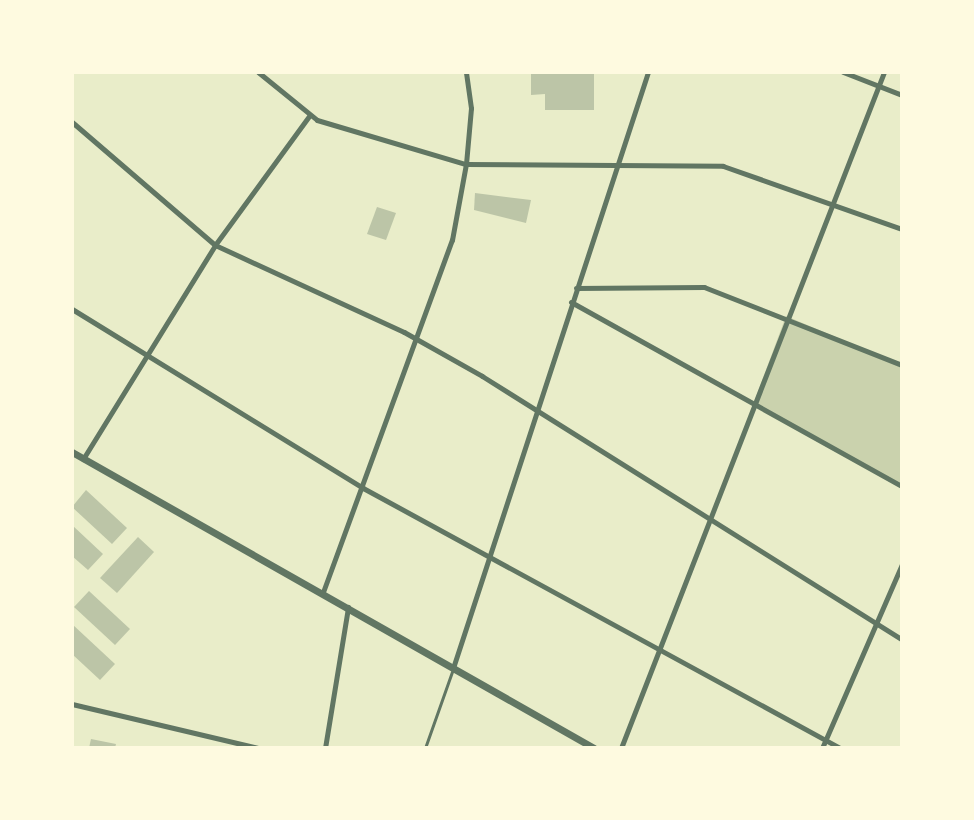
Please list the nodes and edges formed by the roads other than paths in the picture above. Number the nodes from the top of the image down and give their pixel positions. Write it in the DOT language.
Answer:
graph roads {
  1 [pos="258,72"];
  2 [pos="466,72"];
  3 [pos="648,72"];
  4 [pos="843,72"];
  5 [pos="884,72"];
  6 [pos="879,86"];
  7 [pos="902,95"];
  8 [pos="309,116"];
  9 [pos="72,122"];
  10 [pos="617,163"];
  11 [pos="466,164"];
  12 [pos="833,202"];
  13 [pos="902,229"];
  14 [pos="216,245"];
  15 [pos="576,288"];
  16 [pos="571,302"];
  17 [pos="72,309"];
  18 [pos="786,316"];
  19 [pos="416,338"];
  20 [pos="145,357"];
  21 [pos="902,365"];
  22 [pos="754,402"];
  23 [pos="536,409"];
  24 [pos="72,452"];
  25 [pos="83,459"];
  26 [pos="902,486"];
  27 [pos="363,488"];
  28 [pos="709,521"];
  29 [pos="490,559"];
  30 [pos="902,564"];
  31 [pos="322,592"];
  32 [pos="348,607"];
  33 [pos="877,623"];
  34 [pos="902,639"];
  35 [pos="658,651"];
  36 [pos="453,668"];
  37 [pos="72,704"];
  38 [pos="825,740"];
  39 [pos="258,748"];
  40 [pos="325,748"];
  41 [pos="425,748"];
  42 [pos="594,748"];
  43 [pos="621,748"];
  44 [pos="822,748"];
  45 [pos="840,748"];
  1 -- 8 [label="street"];
  2 -- 11 [label="street"];
  3 -- 10 [label="street"];
  4 -- 6 [label="street"];
  5 -- 6 [label="street"];
  6 -- 7 [label="street"];
  6 -- 12 [label="street"];
  8 -- 11 [label="street"];
  8 -- 14 [label="street"];
  9 -- 14 [label="street"];
  10 -- 11 [label="street"];
  10 -- 12 [label="street"];
  10 -- 15 [label="street"];
  11 -- 19 [label="street"];
  12 -- 13 [label="street"];
  12 -- 18 [label="street"];
  14 -- 19 [label="street"];
  14 -- 20 [label="street"];
  15 -- 16 [label="street"];
  15 -- 18 [label="street"];
  16 -- 22 [label="street"];
  16 -- 23 [label="street"];
  17 -- 20 [label="street"];
  18 -- 21 [label="street"];
  18 -- 22 [label="street"];
  19 -- 23 [label="street"];
  19 -- 27 [label="street"];
  20 -- 25 [label="street"];
  20 -- 27 [label="street"];
  22 -- 26 [label="street"];
  22 -- 28 [label="street"];
  23 -- 28 [label="street"];
  23 -- 29 [label="street"];
  24 -- 25 [label="street"];
  25 -- 31 [label="street"];
  27 -- 29 [label="street"];
  27 -- 31 [label="street"];
  28 -- 33 [label="street"];
  28 -- 35 [label="street"];
  29 -- 35 [label="street"];
  29 -- 36 [label="street"];
  30 -- 33 [label="street"];
  31 -- 32 [label="street"];
  32 -- 36 [label="street"];
  32 -- 40 [label="street"];
  33 -- 34 [label="street"];
  33 -- 38 [label="street"];
  35 -- 38 [label="street"];
  35 -- 43 [label="street"];
  36 -- 41 [label="lane"];
  36 -- 42 [label="street"];
  37 -- 39 [label="street"];
  38 -- 44 [label="street"];
  38 -- 45 [label="street"];
}
